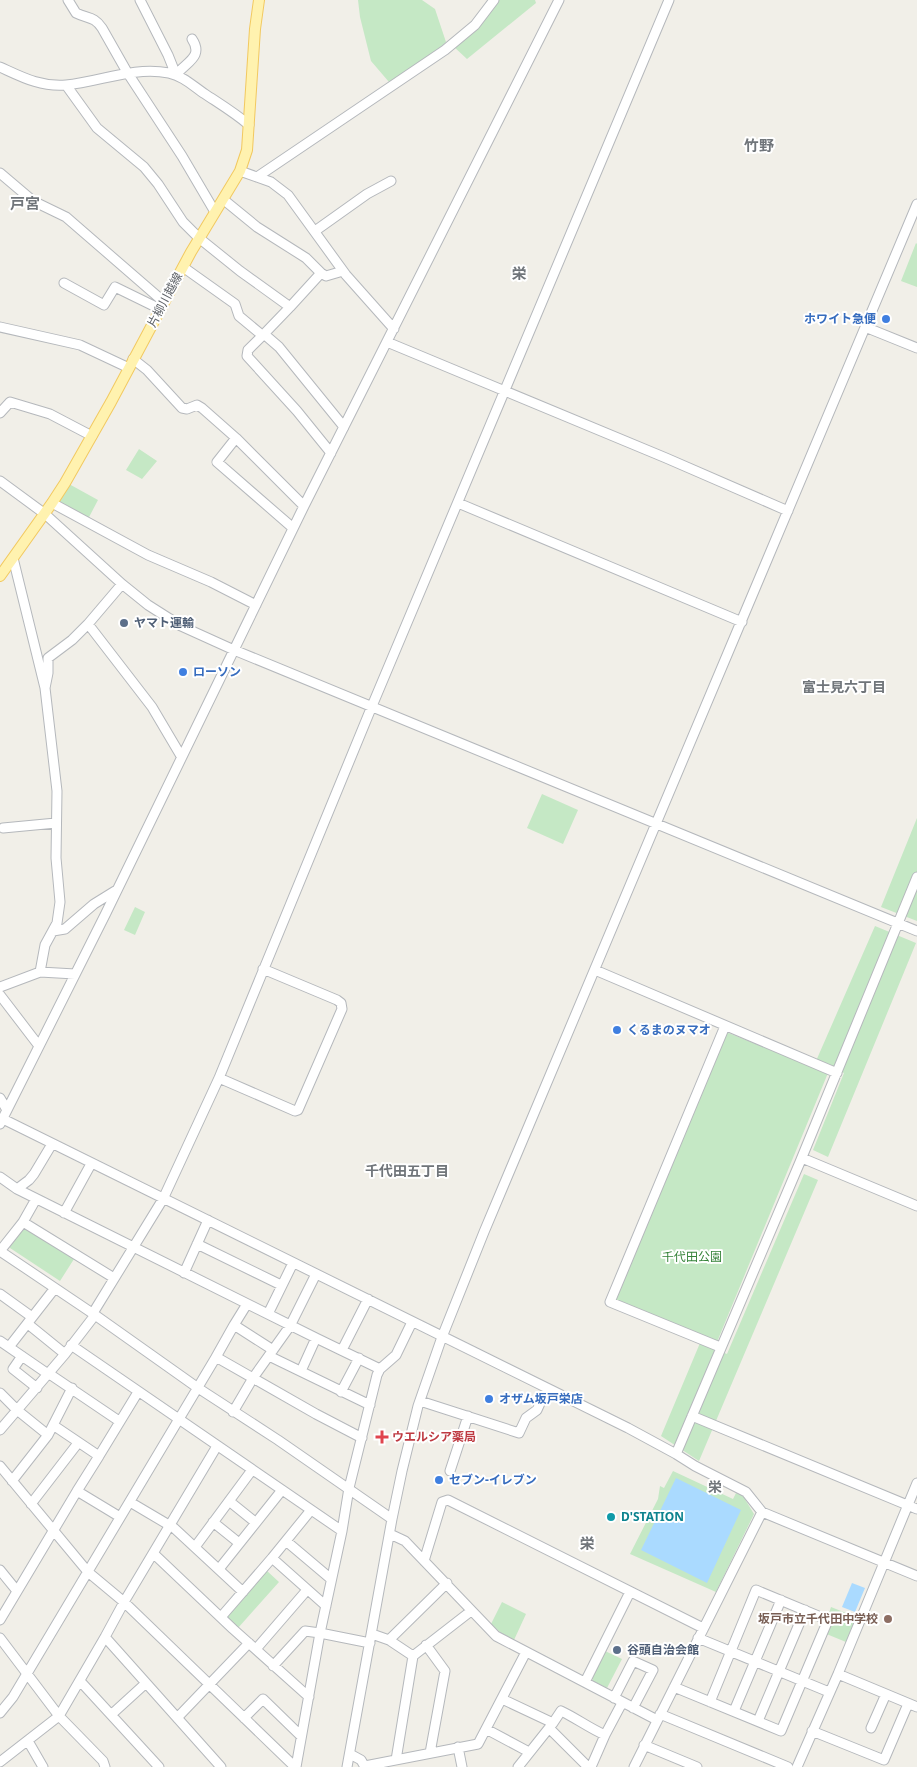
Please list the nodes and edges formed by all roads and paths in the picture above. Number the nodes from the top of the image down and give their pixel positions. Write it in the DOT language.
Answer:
graph roads {
  1 [pos="68,0"];
  2 [pos="140,0"];
  3 [pos="259,0"];
  4 [pos="494,0"];
  5 [pos="669,0"];
  6 [pos="557,1"];
  7 [pos="192,39"];
  8 [pos="0,67"];
  9 [pos="128,72"];
  10 [pos="176,75"];
  11 [pos="66,85"];
  12 [pos="249,125"];
  13 [pos="240,171"];
  14 [pos="0,173"];
  15 [pos="257,177"];
  16 [pos="390,180"];
  17 [pos="224,200"];
  18 [pos="917,204"];
  19 [pos="215,212"];
  20 [pos="315,232"];
  21 [pos="199,238"];
  22 [pos="183,267"];
  23 [pos="343,270"];
  24 [pos="321,273"];
  25 [pos="64,283"];
  26 [pos="162,306"];
  27 [pos="290,307"];
  28 [pos="0,327"];
  29 [pos="865,327"];
  30 [pos="394,329"];
  31 [pos="264,335"];
  32 [pos="387,342"];
  33 [pos="917,348"];
  34 [pos="131,363"];
  35 [pos="505,391"];
  36 [pos="0,413"];
  37 [pos="344,427"];
  38 [pos="92,436"];
  39 [pos="236,438"];
  40 [pos="331,453"];
  41 [pos="0,482"];
  42 [pos="52,503"];
  43 [pos="458,503"];
  44 [pos="304,506"];
  45 [pos="788,511"];
  46 [pos="45,514"];
  47 [pos="293,528"];
  48 [pos="14,558"];
  49 [pos="0,576"];
  50 [pos="122,584"];
  51 [pos="256,605"];
  52 [pos="742,622"];
  53 [pos="88,624"];
  54 [pos="234,650"];
  55 [pos="45,688"];
  56 [pos="372,706"];
  57 [pos="181,756"];
  58 [pos="56,823"];
  59 [pos="656,825"];
  60 [pos="3,828"];
  61 [pos="917,877"];
  62 [pos="116,890"];
  63 [pos="898,923"];
  64 [pos="53,931"];
  65 [pos="917,931"];
  66 [pos="263,969"];
  67 [pos="595,970"];
  68 [pos="40,972"];
  69 [pos="75,974"];
  70 [pos="0,987"];
  71 [pos="0,996"];
  72 [pos="725,1026"];
  73 [pos="39,1046"];
  74 [pos="837,1073"];
  75 [pos="219,1078"];
  76 [pos="0,1098"];
  77 [pos="7,1110"];
  78 [pos="2,1121"];
  79 [pos="52,1144"];
  80 [pos="802,1158"];
  81 [pos="91,1164"];
  82 [pos="0,1178"];
  83 [pos="16,1189"];
  84 [pos="36,1199"];
  85 [pos="163,1199"];
  86 [pos="917,1206"];
  87 [pos="64,1213"];
  88 [pos="208,1220"];
  89 [pos="23,1222"];
  90 [pos="197,1244"];
  91 [pos="134,1247"];
  92 [pos="0,1251"];
  93 [pos="293,1263"];
  94 [pos="184,1273"];
  95 [pos="316,1274"];
  96 [pos="114,1278"];
  97 [pos="281,1285"];
  98 [pos="54,1288"];
  99 [pos="0,1294"];
  100 [pos="368,1299"];
  101 [pos="247,1304"];
  102 [pos="94,1314"];
  103 [pos="268,1314"];
  104 [pos="30,1320"];
  105 [pos="412,1322"];
  106 [pos="234,1325"];
  107 [pos="290,1326"];
  108 [pos="442,1337"];
  109 [pos="316,1338"];
  110 [pos="0,1340"];
  111 [pos="71,1345"];
  112 [pos="9,1347"];
  113 [pos="720,1347"];
  114 [pos="342,1350"];
  115 [pos="271,1353"];
  116 [pos="65,1354"];
  117 [pos="22,1356"];
  118 [pos="216,1357"];
  119 [pos="359,1358"];
  120 [pos="380,1369"];
  121 [pos="301,1371"];
  122 [pos="48,1374"];
  123 [pos="253,1378"];
  124 [pos="37,1388"];
  125 [pos="72,1388"];
  126 [pos="198,1388"];
  127 [pos="547,1388"];
  128 [pos="138,1392"];
  129 [pos="341,1392"];
  130 [pos="0,1393"];
  131 [pos="420,1400"];
  132 [pos="370,1405"];
  133 [pos="16,1410"];
  134 [pos="234,1412"];
  135 [pos="468,1416"];
  136 [pos="692,1416"];
  137 [pos="179,1420"];
  138 [pos="119,1421"];
  139 [pos="53,1425"];
  140 [pos="0,1430"];
  141 [pos="48,1435"];
  142 [pos="362,1438"];
  143 [pos="78,1442"];
  144 [pos="217,1446"];
  145 [pos="676,1454"];
  146 [pos="99,1456"];
  147 [pos="1,1469"];
  148 [pos="252,1470"];
  149 [pos="450,1471"];
  150 [pos="12,1481"];
  151 [pos="917,1483"];
  152 [pos="349,1488"];
  153 [pos="282,1490"];
  154 [pos="77,1491"];
  155 [pos="229,1501"];
  156 [pos="130,1502"];
  157 [pos="31,1504"];
  158 [pos="912,1507"];
  159 [pos="310,1510"];
  160 [pos="762,1512"];
  161 [pos="120,1518"];
  162 [pos="392,1519"];
  163 [pos="212,1522"];
  164 [pos="255,1522"];
  165 [pos="170,1526"];
  166 [pos="54,1530"];
  167 [pos="342,1531"];
  168 [pos="390,1534"];
  169 [pos="286,1541"];
  170 [pos="239,1543"];
  171 [pos="196,1547"];
  172 [pos="154,1554"];
  173 [pos="272,1558"];
  174 [pos="424,1561"];
  175 [pos="884,1562"];
  176 [pos="219,1569"];
  177 [pos="0,1570"];
  178 [pos="88,1572"];
  179 [pos="917,1576"];
  180 [pos="331,1579"];
  181 [pos="447,1583"];
  182 [pos="307,1590"];
  183 [pos="17,1591"];
  184 [pos="242,1592"];
  185 [pos="630,1592"];
  186 [pos="780,1600"];
  187 [pos="124,1602"];
  188 [pos="326,1606"];
  189 [pos="805,1610"];
  190 [pos="471,1611"];
  191 [pos="221,1618"];
  192 [pos="0,1620"];
  193 [pos="703,1628"];
  194 [pos="320,1633"];
  195 [pos="105,1637"];
  196 [pos="0,1638"];
  197 [pos="371,1638"];
  198 [pos="698,1638"];
  199 [pos="389,1640"];
  200 [pos="426,1645"];
  201 [pos="253,1646"];
  202 [pos="526,1652"];
  203 [pos="731,1652"];
  204 [pos="413,1656"];
  205 [pos="755,1661"];
  206 [pos="273,1666"];
  207 [pos="779,1671"];
  208 [pos="27,1673"];
  209 [pos="838,1674"];
  210 [pos="802,1680"];
  211 [pos="80,1681"];
  212 [pos="585,1682"];
  213 [pos="146,1683"];
  214 [pos="210,1684"];
  215 [pos="674,1688"];
  216 [pos="830,1692"];
  217 [pos="886,1694"];
  218 [pos="309,1697"];
  219 [pos="502,1699"];
  220 [pos="618,1700"];
  221 [pos="710,1702"];
  222 [pos="908,1704"];
  223 [pos="917,1707"];
  224 [pos="633,1708"];
  225 [pos="734,1712"];
  226 [pos="0,1714"];
  227 [pos="112,1714"];
  228 [pos="60,1716"];
  229 [pos="659,1717"];
  230 [pos="177,1718"];
  231 [pos="244,1718"];
  232 [pos="758,1721"];
  233 [pos="551,1725"];
  234 [pos="871,1728"];
  235 [pos="486,1729"];
  236 [pos="812,1731"];
  237 [pos="605,1735"];
  238 [pos="301,1736"];
  239 [pos="28,1741"];
  240 [pos="644,1745"];
  241 [pos="458,1748"];
  242 [pos="529,1752"];
  243 [pos="430,1753"];
  244 [pos="350,1754"];
  245 [pos="396,1760"];
  246 [pos="0,1762"];
  247 [pos="365,1766"];
  248 [pos="42,1767"];
  249 [pos="105,1767"];
  250 [pos="159,1767"];
  251 [pos="221,1767"];
  252 [pos="295,1767"];
  253 [pos="347,1767"];
  254 [pos="462,1767"];
  255 [pos="518,1767"];
  256 [pos="590,1767"];
  257 [pos="634,1767"];
  258 [pos="697,1767"];
  259 [pos="788,1767"];
  260 [pos="797,1767"];
  1 -- 9 [label="street"];
  2 -- 10 [label="street"];
  3 -- 12 [label="main road, 片柳川越線"];
  4 -- 15 [label="street"];
  5 -- 35 [label="street"];
  6 -- 30 [label="street"];
  7 -- 10 [label="street"];
  8 -- 11 [label="street"];
  9 -- 10 [label="street"];
  9 -- 11 [label="street"];
  9 -- 19 [label="street"];
  10 -- 12 [label="street"];
  11 -- 21 [label="street"];
  12 -- 13 [label="main road, 片柳川越線"];
  13 -- 15 [label="street"];
  13 -- 17 [label="main road, 片柳川越線"];
  14 -- 26 [label="street"];
  15 -- 20 [label="street"];
  16 -- 20 [label="street"];
  17 -- 19 [label="main road, 片柳川越線"];
  17 -- 24 [label="street"];
  18 -- 29 [label="street"];
  19 -- 21 [label="main road, 片柳川越線"];
  20 -- 23 [label="street"];
  21 -- 22 [label="main road, 片柳川越線"];
  21 -- 27 [label="street"];
  22 -- 26 [label="main road, 片柳川越線"];
  22 -- 31 [label="street"];
  23 -- 24 [label="street"];
  23 -- 30 [label="street"];
  24 -- 27 [label="street"];
  25 -- 26 [label="street"];
  26 -- 34 [label="main road, 片柳川越線"];
  27 -- 31 [label="street"];
  28 -- 34 [label="street"];
  29 -- 33 [label="street"];
  29 -- 45 [label="street"];
  30 -- 32 [label="street"];
  31 -- 37 [label="street"];
  31 -- 40 [label="street"];
  32 -- 35 [label="street"];
  32 -- 37 [label="street"];
  34 -- 38 [label="main road, 片柳川越線"];
  34 -- 39 [label="street"];
  35 -- 43 [label="street"];
  35 -- 45 [label="street"];
  36 -- 38 [label="street"];
  37 -- 40 [label="street"];
  38 -- 42 [label="main road, 片柳川越線"];
  39 -- 44 [label="street"];
  39 -- 47 [label="street"];
  40 -- 44 [label="street"];
  41 -- 46 [label="street"];
  42 -- 46 [label="main road, 片柳川越線"];
  42 -- 51 [label="street"];
  43 -- 52 [label="street"];
  43 -- 56 [label="street"];
  44 -- 47 [label="street"];
  45 -- 52 [label="street"];
  46 -- 48 [label="main road, 片柳川越線"];
  46 -- 50 [label="street"];
  47 -- 51 [label="street"];
  48 -- 49 [label="main road, 片柳川越線"];
  48 -- 55 [label="street"];
  50 -- 53 [label="street"];
  50 -- 54 [label="street"];
  51 -- 54 [label="street"];
  52 -- 59 [label="street"];
  53 -- 55 [label="street"];
  53 -- 57 [label="street"];
  54 -- 56 [label="street"];
  54 -- 57 [label="street"];
  55 -- 58 [label="street"];
  56 -- 59 [label="street"];
  56 -- 66 [label="street"];
  57 -- 62 [label="street"];
  58 -- 60 [label="street"];
  58 -- 64 [label="street"];
  59 -- 63 [label="street"];
  59 -- 67 [label="street"];
  61 -- 63 [label="street"];
  62 -- 64 [label="street"];
  62 -- 69 [label="street"];
  63 -- 65 [label="street"];
  63 -- 74 [label="street"];
  64 -- 68 [label="street"];
  66 -- 75 [label="street"];
  66 -- 75 [label="street"];
  67 -- 72 [label="street"];
  67 -- 108 [label="street"];
  68 -- 69 [label="street"];
  68 -- 70 [label="street"];
  69 -- 73 [label="street"];
  71 -- 73 [label="street"];
  72 -- 74 [label="street"];
  72 -- 113 [label="street"];
  73 -- 77 [label="street"];
  74 -- 80 [label="street"];
  75 -- 85 [label="street"];
  76 -- 77 [label="street"];
  77 -- 78 [label="street"];
  78 -- 79 [label="street"];
  79 -- 81 [label="street"];
  79 -- 83 [label="street"];
  80 -- 86 [label="street"];
  80 -- 113 [label="street"];
  81 -- 85 [label="street"];
  81 -- 87 [label="street"];
  82 -- 83 [label="street"];
  83 -- 84 [label="street"];
  84 -- 87 [label="street"];
  84 -- 89 [label="street"];
  85 -- 88 [label="street"];
  85 -- 91 [label="street"];
  87 -- 91 [label="street"];
  88 -- 90 [label="street"];
  88 -- 93 [label="street"];
  89 -- 92 [label="street"];
  89 -- 96 [label="street"];
  90 -- 94 [label="street"];
  90 -- 97 [label="street"];
  91 -- 94 [label="street"];
  91 -- 96 [label="street"];
  92 -- 98 [label="street"];
  93 -- 95 [label="street"];
  93 -- 97 [label="street"];
  94 -- 101 [label="street"];
  95 -- 100 [label="street"];
  95 -- 107 [label="street"];
  96 -- 102 [label="street"];
  97 -- 103 [label="street"];
  98 -- 102 [label="street"];
  98 -- 104 [label="street"];
  99 -- 104 [label="street"];
  100 -- 105 [label="street"];
  100 -- 114 [label="street"];
  101 -- 103 [label="street"];
  101 -- 106 [label="street"];
  102 -- 111 [label="street"];
  102 -- 126 [label="street"];
  103 -- 107 [label="street"];
  104 -- 112 [label="street"];
  104 -- 116 [label="street"];
  105 -- 108 [label="street"];
  105 -- 120 [label="street"];
  106 -- 115 [label="street"];
  106 -- 118 [label="street"];
  107 -- 109 [label="street"];
  107 -- 115 [label="street"];
  108 -- 127 [label="street"];
  108 -- 131 [label="street"];
  109 -- 114 [label="street"];
  109 -- 121 [label="street"];
  110 -- 112 [label="street"];
  111 -- 116 [label="street"];
  111 -- 128 [label="street"];
  112 -- 117 [label="street"];
  113 -- 136 [label="street"];
  114 -- 119 [label="street"];
  115 -- 121 [label="street"];
  115 -- 123 [label="street"];
  116 -- 122 [label="street"];
  117 -- 122 [label="street"];
  117 -- 124 [label="street"];
  118 -- 123 [label="street"];
  118 -- 126 [label="street"];
  119 -- 120 [label="street"];
  119 -- 129 [label="street"];
  120 -- 132 [label="street"];
  121 -- 129 [label="street"];
  122 -- 124 [label="street"];
  122 -- 125 [label="street"];
  123 -- 134 [label="street"];
  123 -- 142 [label="street"];
  124 -- 133 [label="street"];
  125 -- 138 [label="street"];
  125 -- 139 [label="street"];
  126 -- 134 [label="street"];
  126 -- 137 [label="street"];
  127 -- 135 [label="street"];
  127 -- 145 [label="street"];
  128 -- 137 [label="street"];
  128 -- 138 [label="street"];
  129 -- 132 [label="street"];
  130 -- 133 [label="street"];
  131 -- 135 [label="street"];
  131 -- 162 [label="street"];
  132 -- 142 [label="street"];
  133 -- 140 [label="street"];
  133 -- 141 [label="street"];
  134 -- 152 [label="street"];
  135 -- 149 [label="street"];
  136 -- 145 [label="street"];
  136 -- 158 [label="street"];
  137 -- 144 [label="street"];
  137 -- 156 [label="street"];
  138 -- 146 [label="street"];
  139 -- 141 [label="street"];
  139 -- 143 [label="street"];
  141 -- 150 [label="street"];
  142 -- 152 [label="street"];
  143 -- 146 [label="street"];
  143 -- 157 [label="street"];
  144 -- 148 [label="street"];
  144 -- 165 [label="street"];
  145 -- 160 [label="street"];
  146 -- 154 [label="street"];
  147 -- 150 [label="street"];
  148 -- 153 [label="street"];
  148 -- 155 [label="street"];
  150 -- 157 [label="street"];
  151 -- 158 [label="street"];
  152 -- 162 [label="street"];
  152 -- 167 [label="street"];
  153 -- 159 [label="street"];
  153 -- 164 [label="street"];
  154 -- 161 [label="street"];
  154 -- 166 [label="street"];
  155 -- 163 [label="street"];
  155 -- 164 [label="street"];
  156 -- 161 [label="street"];
  156 -- 165 [label="street"];
  157 -- 166 [label="street"];
  158 -- 175 [label="street"];
  159 -- 167 [label="street"];
  159 -- 169 [label="street"];
  160 -- 175 [label="street"];
  160 -- 193 [label="street"];
  161 -- 178 [label="street"];
  162 -- 168 [label="street"];
  163 -- 170 [label="street"];
  163 -- 171 [label="street"];
  164 -- 170 [label="street"];
  165 -- 171 [label="street"];
  165 -- 172 [label="street"];
  166 -- 178 [label="street"];
  166 -- 183 [label="street"];
  167 -- 180 [label="street"];
  168 -- 174 [label="street"];
  168 -- 197 [label="street"];
  169 -- 173 [label="street"];
  169 -- 180 [label="street"];
  170 -- 176 [label="street"];
  171 -- 176 [label="street"];
  172 -- 187 [label="street"];
  172 -- 191 [label="street"];
  173 -- 182 [label="street"];
  173 -- 184 [label="street"];
  174 -- 181 [label="street"];
  174 -- 185 [label="street"];
  175 -- 179 [label="street"];
  175 -- 209 [label="street"];
  176 -- 184 [label="street"];
  177 -- 183 [label="street"];
  178 -- 187 [label="street"];
  178 -- 208 [label="street"];
  180 -- 188 [label="street"];
  181 -- 190 [label="street"];
  181 -- 199 [label="street"];
  182 -- 188 [label="street"];
  182 -- 201 [label="street"];
  183 -- 192 [label="street"];
  184 -- 191 [label="street"];
  185 -- 193 [label="street"];
  185 -- 212 [label="street"];
  186 -- 189 [label="street"];
  186 -- 203 [label="street"];
  186 -- 205 [label="street"];
  187 -- 195 [label="street"];
  187 -- 214 [label="street"];
  188 -- 194 [label="street"];
  189 -- 207 [label="street"];
  189 -- 210 [label="street"];
  190 -- 200 [label="street"];
  190 -- 202 [label="street"];
  191 -- 201 [label="street"];
  193 -- 198 [label="street"];
  194 -- 197 [label="street"];
  194 -- 206 [label="street"];
  194 -- 218 [label="street"];
  195 -- 211 [label="street"];
  195 -- 213 [label="street"];
  196 -- 208 [label="street"];
  197 -- 199 [label="street"];
  197 -- 244 [label="street"];
  198 -- 203 [label="street"];
  198 -- 215 [label="street"];
  199 -- 204 [label="street"];
  200 -- 204 [label="street"];
  200 -- 243 [label="street"];
  201 -- 206 [label="street"];
  201 -- 214 [label="street"];
  202 -- 212 [label="street"];
  202 -- 219 [label="street"];
  203 -- 205 [label="street"];
  203 -- 221 [label="street"];
  204 -- 245 [label="street"];
  205 -- 207 [label="street"];
  205 -- 225 [label="street"];
  206 -- 218 [label="street"];
  207 -- 210 [label="street"];
  207 -- 232 [label="street"];
  208 -- 226 [label="street"];
  208 -- 228 [label="street"];
  209 -- 216 [label="street"];
  209 -- 217 [label="street"];
  210 -- 216 [label="street"];
  210 -- 232 [label="street"];
  211 -- 227 [label="street"];
  211 -- 228 [label="street"];
  212 -- 220 [label="street"];
  213 -- 227 [label="street"];
  213 -- 230 [label="street"];
  214 -- 230 [label="street"];
  214 -- 231 [label="street"];
  215 -- 221 [label="street"];
  215 -- 229 [label="street"];
  216 -- 236 [label="street"];
  217 -- 222 [label="street"];
  217 -- 234 [label="street"];
  218 -- 238 [label="street"];
  219 -- 233 [label="street"];
  219 -- 235 [label="street"];
  220 -- 224 [label="street"];
  220 -- 224 [label="street"];
  220 -- 237 [label="street"];
  221 -- 225 [label="street"];
  222 -- 223 [label="street"];
  222 -- 236 [label="street"];
  224 -- 229 [label="street"];
  225 -- 232 [label="street"];
  227 -- 250 [label="street"];
  228 -- 239 [label="street"];
  228 -- 249 [label="street"];
  229 -- 240 [label="street"];
  229 -- 259 [label="street"];
  230 -- 251 [label="street"];
  231 -- 238 [label="street"];
  231 -- 252 [label="street"];
  233 -- 237 [label="street"];
  233 -- 242 [label="street"];
  233 -- 256 [label="street"];
  235 -- 241 [label="street"];
  235 -- 242 [label="street"];
  236 -- 260 [label="street"];
  237 -- 256 [label="street"];
  238 -- 252 [label="street"];
  239 -- 246 [label="street"];
  239 -- 248 [label="street"];
  240 -- 257 [label="street"];
  240 -- 258 [label="street"];
  241 -- 243 [label="street"];
  241 -- 254 [label="street"];
  242 -- 255 [label="street"];
  243 -- 245 [label="street"];
  244 -- 247 [label="street"];
  244 -- 253 [label="street"];
  245 -- 247 [label="street"];
}
